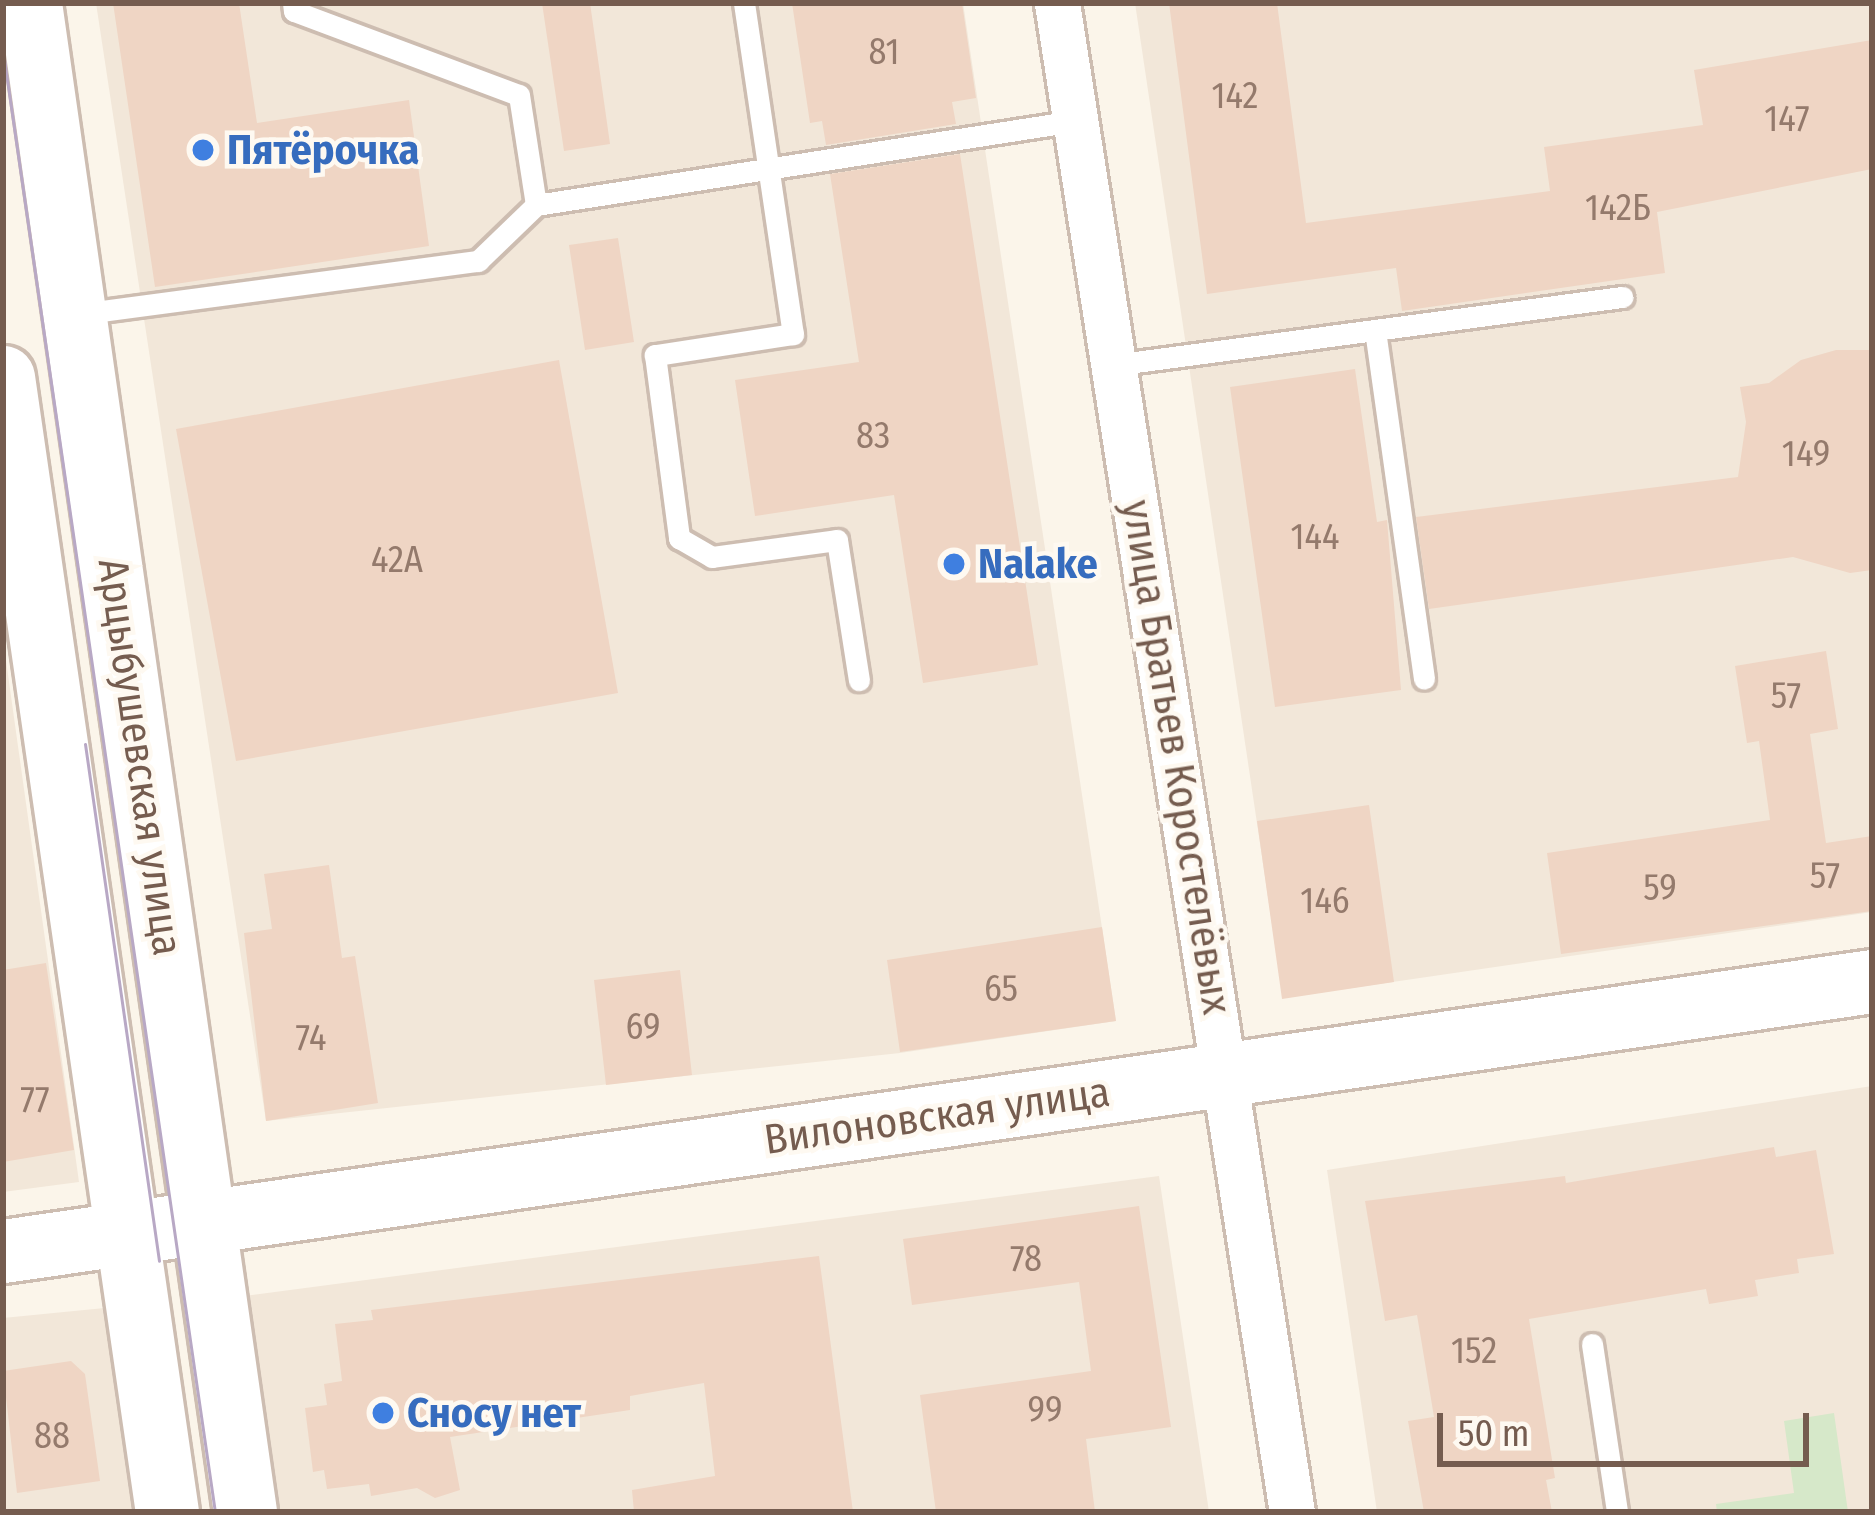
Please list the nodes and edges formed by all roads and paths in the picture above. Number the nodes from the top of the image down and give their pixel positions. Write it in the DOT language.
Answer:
graph roads {
  1 [pos="30,3"];
  2 [pos="293,3"];
  3 [pos="744,3"];
  4 [pos="1057,3"];
  5 [pos="1074,121"];
  6 [pos="769,167"];
  7 [pos="536,205"];
  8 [pos="1622,297"];
  9 [pos="78,314"];
  10 [pos="1375,330"];
  11 [pos="1113,365"];
  12 [pos="3,376"];
  13 [pos="1424,679"];
  14 [pos="860,680"];
  15 [pos="1872,981"];
  16 [pos="1228,1074"];
  17 [pos="204,1222"];
  18 [pos="127,1234"];
  19 [pos="3,1251"];
  20 [pos="1592,1344"];
  21 [pos="167,1512"];
  22 [pos="245,1512"];
  23 [pos="1292,1512"];
  24 [pos="1618,1512"];
  1 -- 9 [label="main road, Арцыбушевская улица"];
  2 -- 7 [label="lane"];
  3 -- 6 [label="lane"];
  4 -- 5 [label="street, улица Братьев Коростелёвых"];
  5 -- 6 [label="lane"];
  5 -- 11 [label="street, улица Братьев Коростелёвых"];
  6 -- 7 [label="lane"];
  6 -- 14 [label="lane"];
  7 -- 9 [label="lane"];
  8 -- 10 [label="lane"];
  9 -- 17 [label="main road, Арцыбушевская улица"];
  10 -- 11 [label="lane"];
  10 -- 13 [label="lane"];
  11 -- 16 [label="street, улица Братьев Коростелёвых"];
  12 -- 18 [label="main road, Арцыбушевская улица"];
  15 -- 16 [label="main road, Вилоновская улица"];
  16 -- 17 [label="main road, Вилоновская улица"];
  16 -- 23 [label="street, улица Братьев Коростелёвых"];
  17 -- 18 [label="main road, Вилоновская улица"];
  17 -- 22 [label="main road, Арцыбушевская улица"];
  18 -- 19 [label="main road, Вилоновская улица"];
  18 -- 21 [label="main road, Арцыбушевская улица"];
  20 -- 24 [label="lane"];
}
